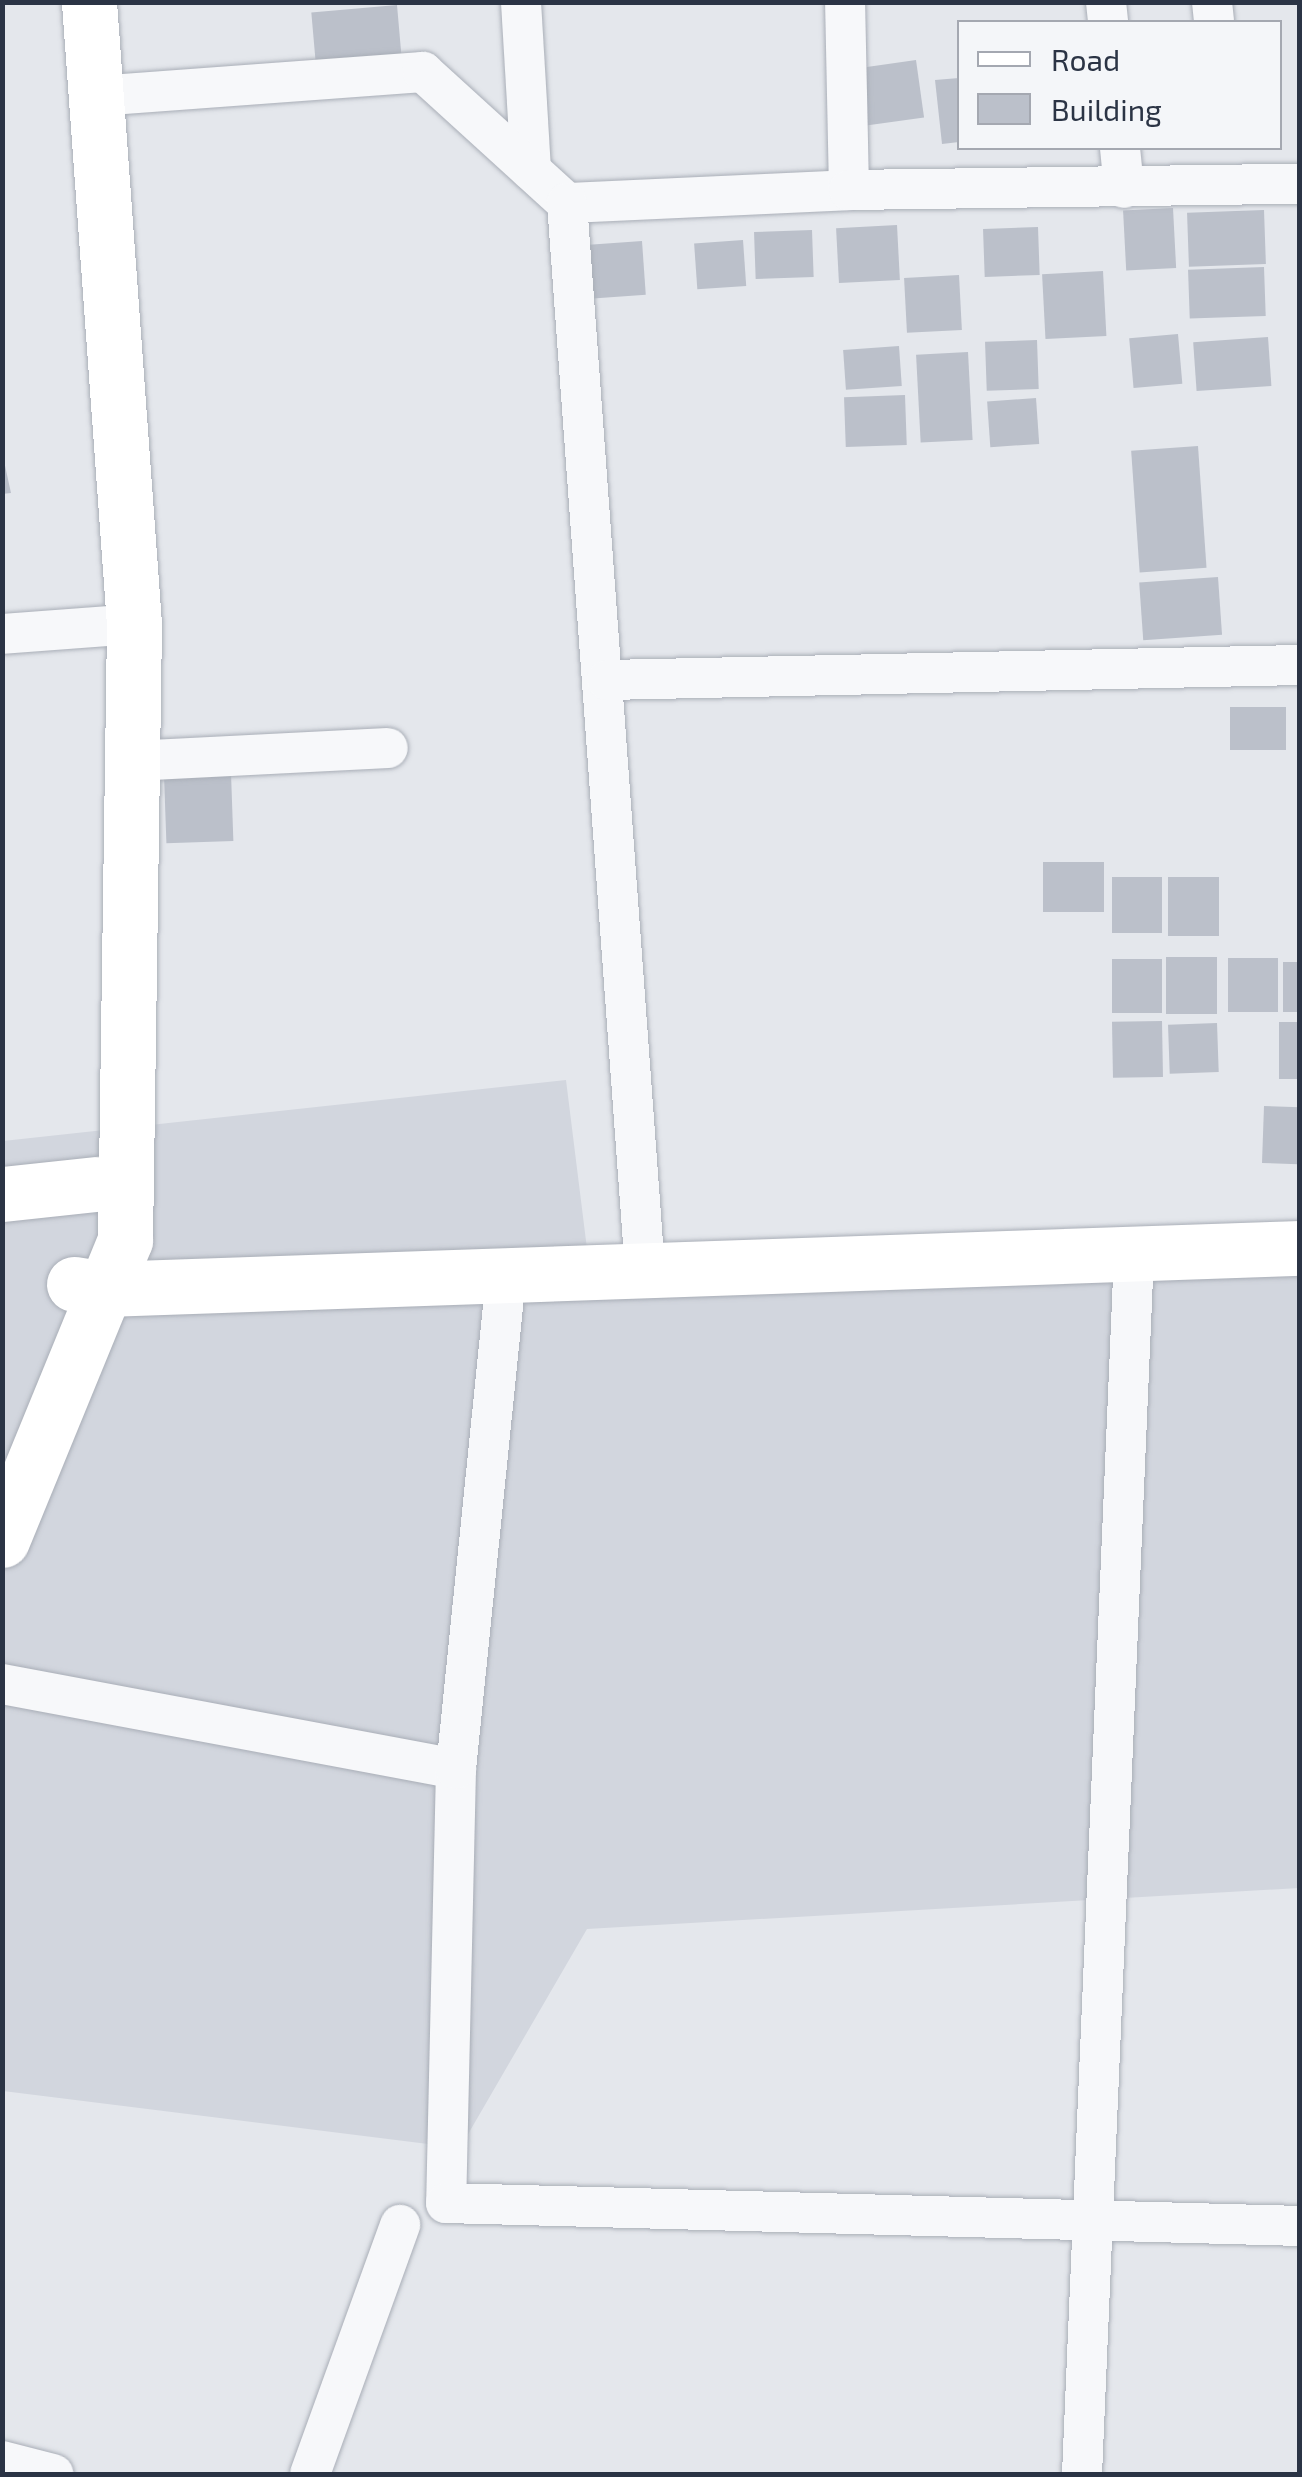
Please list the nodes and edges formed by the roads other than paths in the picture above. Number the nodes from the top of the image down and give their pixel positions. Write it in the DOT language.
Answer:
graph roads {
  1 [pos="54,2"];
  2 [pos="89,2"];
  3 [pos="521,2"];
  4 [pos="845,2"];
  5 [pos="96,96"];
  6 [pos="1120,150"];
  7 [pos="531,170"];
  8 [pos="1300,184"];
  9 [pos="1124,188"];
  10 [pos="848,190"];
  11 [pos="566,203"];
  12 [pos="117,626"];
  13 [pos="2,634"];
  14 [pos="1300,665"];
  15 [pos="606,680"];
  16 [pos="388,748"];
  17 [pos="132,761"];
  18 [pos="96,1184"];
  19 [pos="2,1194"];
  20 [pos="1300,1248"];
  21 [pos="1134,1254"];
  22 [pos="645,1270"];
  23 [pos="506,1275"];
  24 [pos="90,1286"];
  25 [pos="2,1454"];
  26 [pos="2,1540"];
  27 [pos="2,1684"];
  28 [pos="456,1769"];
  29 [pos="1094,2220"];
  30 [pos="400,2225"];
  31 [pos="1300,2226"];
  32 [pos="2,2461"];
  33 [pos="53,2474"];
  34 [pos="310,2474"];
  35 [pos="1082,2474"];
  1 -- 12 [label="street"];
  2 -- 5 [label="street"];
  3 -- 7 [label="street"];
  4 -- 10 [label="street"];
  5 -- 7 [label="street"];
  5 -- 12 [label="street"];
  6 -- 9 [label="street"];
  7 -- 11 [label="street"];
  8 -- 9 [label="street"];
  9 -- 10 [label="street"];
  10 -- 11 [label="street"];
  11 -- 15 [label="street"];
  12 -- 13 [label="street"];
  12 -- 17 [label="street"];
  12 -- 18 [label="street"];
  14 -- 15 [label="street"];
  15 -- 22 [label="street"];
  16 -- 17 [label="street"];
  17 -- 24 [label="street"];
  18 -- 19 [label="street"];
  18 -- 24 [label="street"];
  20 -- 21 [label="street"];
  21 -- 22 [label="street"];
  21 -- 29 [label="street"];
  22 -- 23 [label="street"];
  23 -- 24 [label="street"];
  23 -- 28 [label="street"];
  24 -- 25 [label="street"];
  24 -- 26 [label="street"];
  27 -- 28 [label="street"];
  28 -- 29 [label="street"];
  29 -- 31 [label="street"];
  29 -- 35 [label="street"];
  30 -- 34 [label="street"];
  32 -- 33 [label="street"];
}
